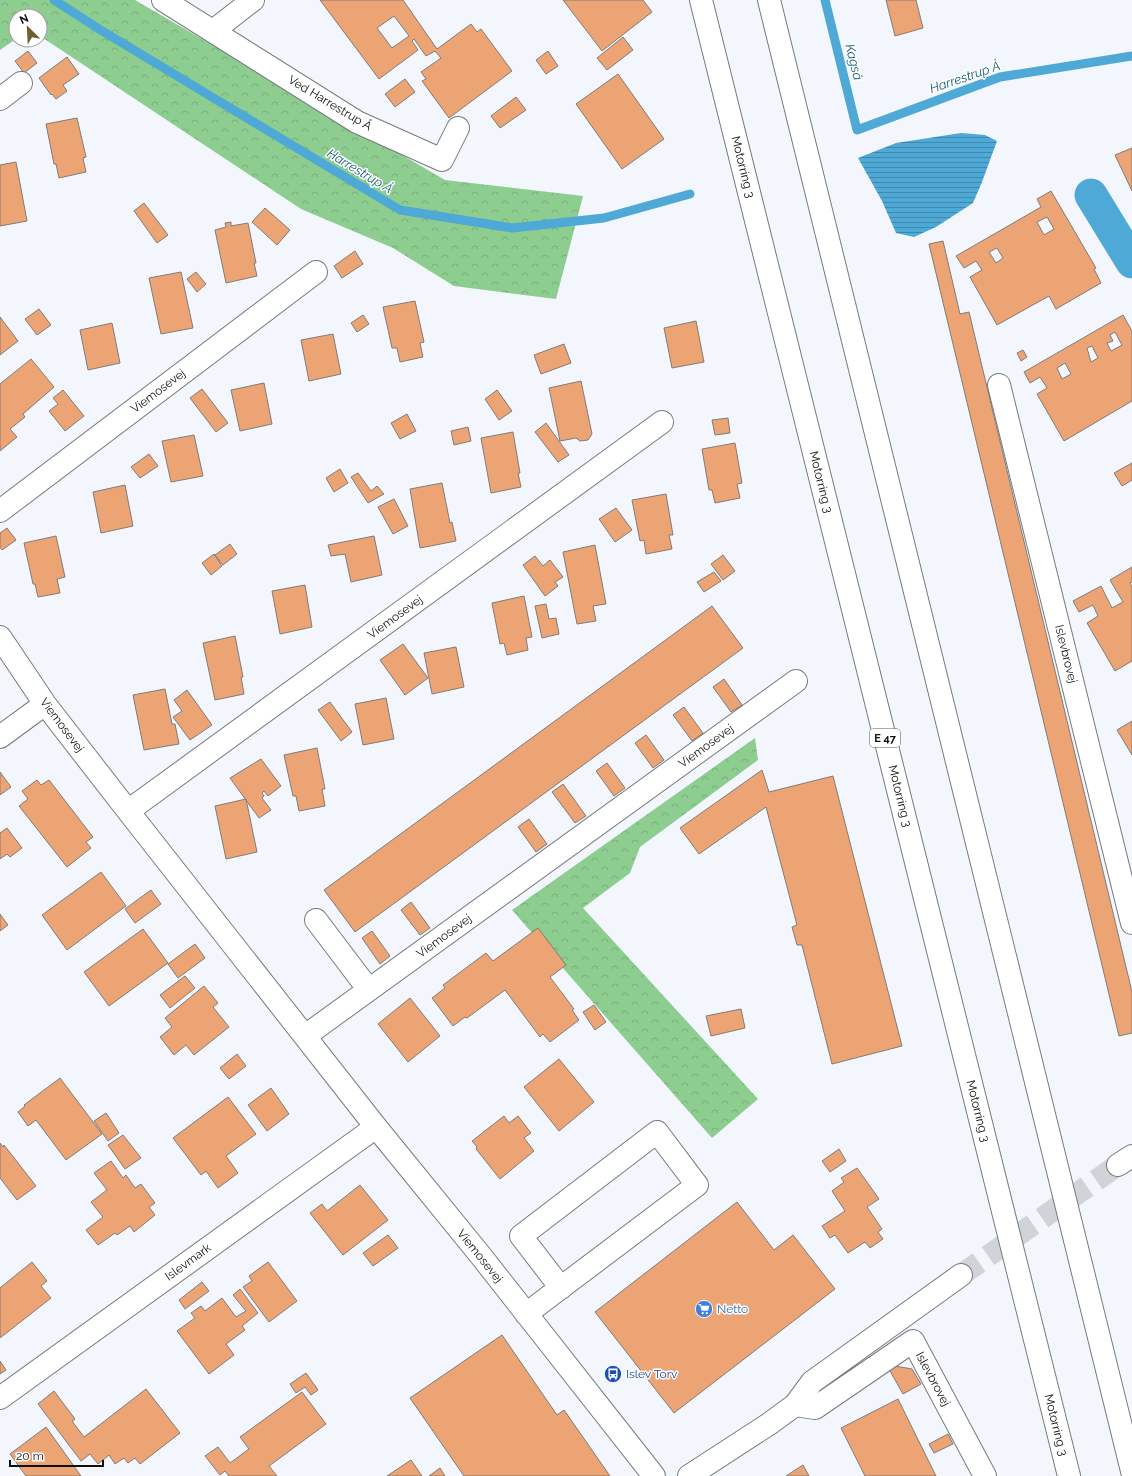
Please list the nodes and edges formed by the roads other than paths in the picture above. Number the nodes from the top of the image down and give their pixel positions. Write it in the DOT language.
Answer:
graph roads {
  1 [pos="163,0"];
  2 [pos="253,0"];
  3 [pos="701,0"];
  4 [pos="769,0"];
  5 [pos="213,31"];
  6 [pos="21,83"];
  7 [pos="0,98"];
  8 [pos="458,128"];
  9 [pos="316,272"];
  10 [pos="1000,385"];
  11 [pos="662,422"];
  12 [pos="0,511"];
  13 [pos="0,637"];
  14 [pos="796,681"];
  15 [pos="45,704"];
  16 [pos="0,737"];
  17 [pos="128,811"];
  18 [pos="316,920"];
  19 [pos="1132,924"];
  20 [pos="369,990"];
  21 [pos="305,1036"];
  22 [pos="376,1127"];
  23 [pos="961,1275"];
  24 [pos="561,1288"];
  25 [pos="526,1314"];
  26 [pos="0,1398"];
  27 [pos="795,1406"];
  28 [pos="1132,1471"];
  29 [pos="654,1476"];
  30 [pos="689,1476"];
  31 [pos="985,1476"];
  32 [pos="1069,1476"];
  1 -- 5 [label="main road, Ved Harrestrup Å"];
  2 -- 5 [label="main road"];
  3 -- 32 [label="main road, Motorring 3 / E 47"];
  4 -- 28 [label="main road"];
  5 -- 8 [label="main road, Ved Harrestrup Å"];
  6 -- 7 [label="main road"];
  9 -- 12 [label="main road, Viemosevej"];
  10 -- 19 [label="main road, Islevbrovej"];
  11 -- 17 [label="main road, Viemosevej"];
  13 -- 15 [label="main road, Viemosevej"];
  14 -- 20 [label="main road, Viemosevej"];
  15 -- 16 [label="main road"];
  15 -- 17 [label="main road, Viemosevej"];
  17 -- 21 [label="main road, Viemosevej"];
  18 -- 20 [label="main road"];
  20 -- 21 [label="main road, Viemosevej"];
  21 -- 22 [label="main road, Viemosevej"];
  22 -- 25 [label="main road, Viemosevej"];
  22 -- 26 [label="main road, Islevmark"];
  23 -- 27 [label="main road"];
  24 -- 24 [label="main road"];
  24 -- 25 [label="main road"];
  25 -- 29 [label="main road, Viemosevej"];
  27 -- 30 [label="main road"];
  27 -- 31 [label="main road, Islevbrovej"];
}
